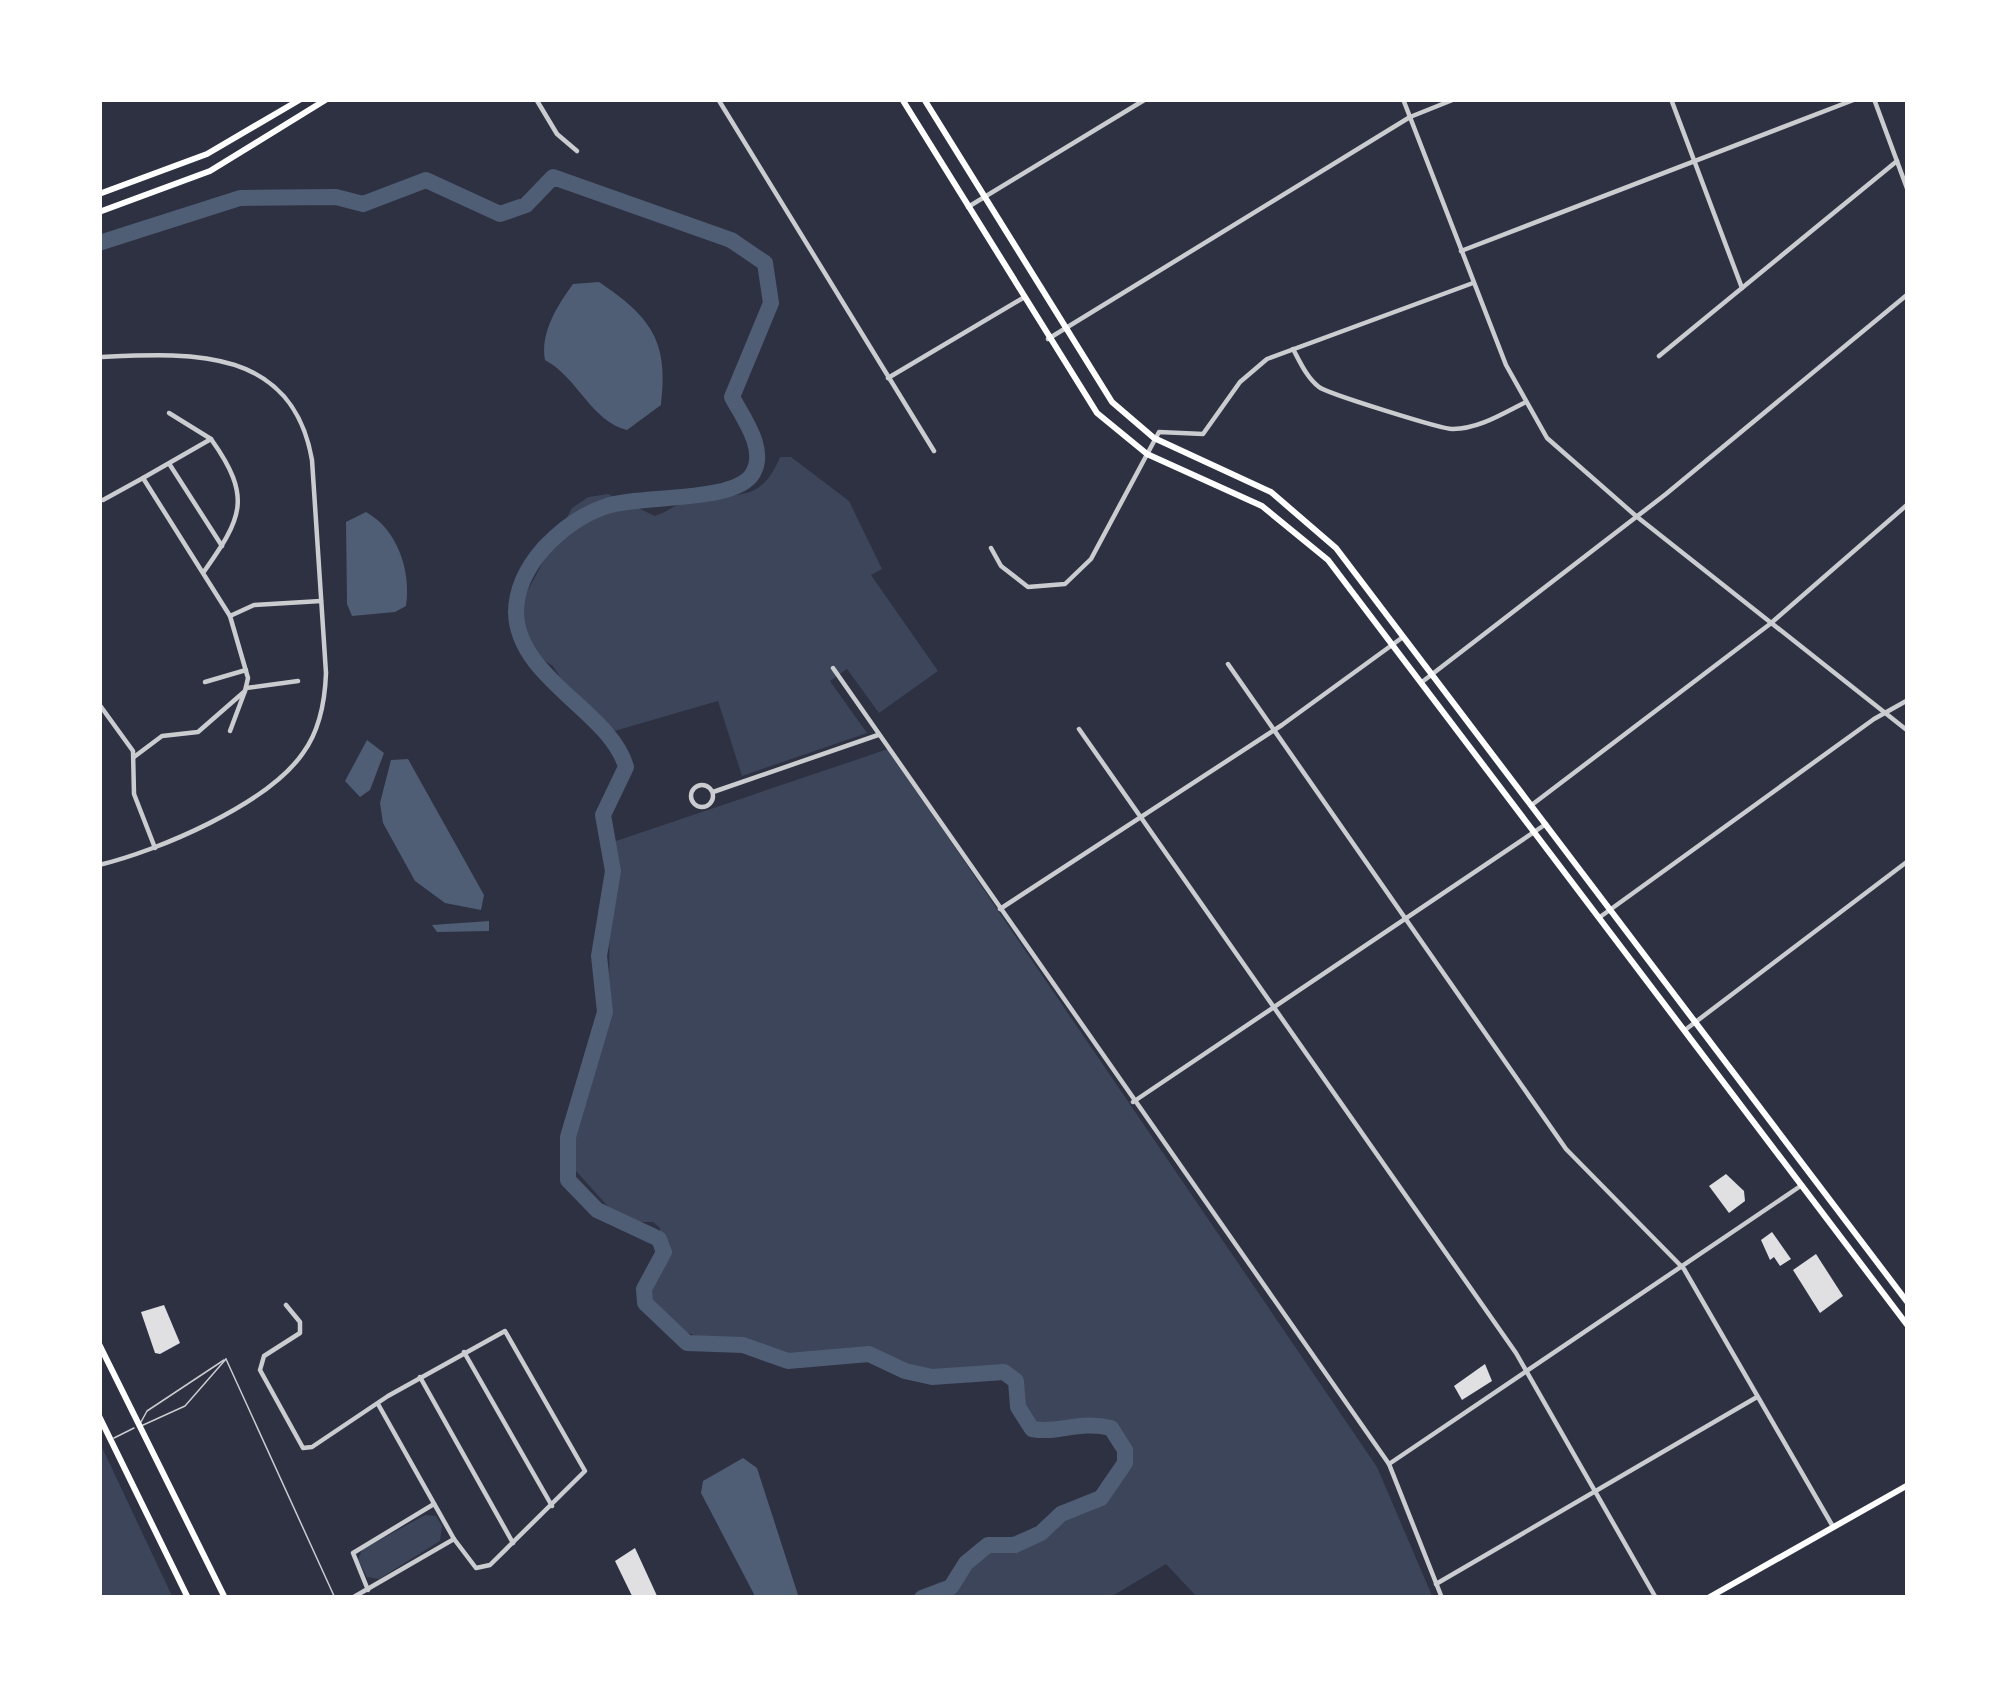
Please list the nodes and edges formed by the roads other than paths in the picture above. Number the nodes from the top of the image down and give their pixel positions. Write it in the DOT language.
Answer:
graph roads {
  1 [pos="301,99"];
  2 [pos="327,99"];
  3 [pos="536,99"];
  4 [pos="718,99"];
  5 [pos="902,99"];
  6 [pos="924,99"];
  7 [pos="1145,99"];
  8 [pos="1403,99"];
  9 [pos="1454,99"];
  10 [pos="1671,99"];
  11 [pos="1856,99"];
  12 [pos="1874,99"];
  13 [pos="1410,117"];
  14 [pos="577,151"];
  15 [pos="1695,161"];
  16 [pos="1897,161"];
  17 [pos="1908,191"];
  18 [pos="99,194"];
  19 [pos="984,197"];
  20 [pos="968,207"];
  21 [pos="99,212"];
  22 [pos="1461,251"];
  23 [pos="1473,283"];
  24 [pos="1742,288"];
  25 [pos="1908,294"];
  26 [pos="1023,297"];
  27 [pos="1064,329"];
  28 [pos="1048,338"];
  29 [pos="1293,349"];
  30 [pos="1659,356"];
  31 [pos="99,357"];
  32 [pos="888,378"];
  33 [pos="1524,403"];
  34 [pos="169,413"];
  35 [pos="1154,438"];
  36 [pos="211,439"];
  37 [pos="934,451"];
  38 [pos="1147,454"];
  39 [pos="169,463"];
  40 [pos="143,478"];
  41 [pos="103,500"];
  42 [pos="1908,504"];
  43 [pos="1636,516"];
  44 [pos="222,546"];
  45 [pos="991,548"];
  46 [pos="203,573"];
  47 [pos="321,601"];
  48 [pos="230,616"];
  49 [pos="1770,624"];
  50 [pos="1404,637"];
  51 [pos="1394,645"];
  52 [pos="1228,664"];
  53 [pos="833,668"];
  54 [pos="246,670"];
  55 [pos="1432,674"];
  56 [pos="298,681"];
  57 [pos="205,682"];
  58 [pos="1421,682"];
  59 [pos="245,689"];
  60 [pos="1908,700"];
  61 [pos="99,704"];
  62 [pos="1887,715"];
  63 [pos="1079,729"];
  64 [pos="230,731"];
  65 [pos="1272,731"];
  66 [pos="1908,731"];
  67 [pos="880,734"];
  68 [pos="134,757"];
  69 [pos="713,792"];
  70 [pos="1532,805"];
  71 [pos="1140,817"];
  72 [pos="1546,824"];
  73 [pos="1535,832"];
  74 [pos="154,848"];
  75 [pos="1908,861"];
  76 [pos="99,866"];
  77 [pos="1000,909"];
  78 [pos="1610,909"];
  79 [pos="1600,917"];
  80 [pos="1405,921"];
  81 [pos="1273,1009"];
  82 [pos="1696,1022"];
  83 [pos="1685,1030"];
  84 [pos="1133,1102"];
  85 [pos="1810,1174"];
  86 [pos="1802,1186"];
  87 [pos="1869,1252"];
  88 [pos="1858,1260"];
  89 [pos="1684,1269"];
  90 [pos="1908,1303"];
  91 [pos="286,1305"];
  92 [pos="1908,1326"];
  93 [pos="99,1344"];
  94 [pos="464,1352"];
  95 [pos="226,1359"];
  96 [pos="1528,1373"];
  97 [pos="421,1377"];
  98 [pos="1757,1396"];
  99 [pos="378,1405"];
  100 [pos="99,1416"];
  101 [pos="140,1426"];
  102 [pos="111,1440"];
  103 [pos="1389,1464"];
  104 [pos="1908,1485"];
  105 [pos="1595,1491"];
  106 [pos="434,1504"];
  107 [pos="552,1506"];
  108 [pos="1833,1528"];
  109 [pos="454,1538"];
  110 [pos="514,1543"];
  111 [pos="1436,1584"];
  112 [pos="368,1590"];
  113 [pos="188,1598"];
  114 [pos="225,1598"];
  115 [pos="335,1598"];
  116 [pos="352,1598"];
  117 [pos="1442,1598"];
  118 [pos="1656,1598"];
  119 [pos="1708,1598"];
  1 -- 18 [label="main road"];
  2 -- 21 [label="main road"];
  3 -- 14 [label="street"];
  4 -- 32 [label="street"];
  5 -- 20 [label="main road"];
  6 -- 19 [label="main road"];
  7 -- 19 [label="street"];
  8 -- 13 [label="street"];
  9 -- 13 [label="street"];
  10 -- 15 [label="street"];
  11 -- 15 [label="street"];
  12 -- 16 [label="street"];
  13 -- 22 [label="street"];
  13 -- 27 [label="street"];
  15 -- 22 [label="street"];
  15 -- 24 [label="street"];
  16 -- 17 [label="street"];
  16 -- 24 [label="street"];
  19 -- 20 [label="street"];
  19 -- 27 [label="main road"];
  20 -- 26 [label="main road"];
  22 -- 23 [label="street"];
  23 -- 29 [label="street"];
  23 -- 33 [label="street"];
  24 -- 30 [label="street"];
  25 -- 43 [label="street"];
  26 -- 28 [label="main road"];
  26 -- 32 [label="street"];
  27 -- 28 [label="street"];
  27 -- 35 [label="main road"];
  28 -- 38 [label="main road"];
  29 -- 33 [label="street"];
  29 -- 35 [label="street"];
  31 -- 47 [label="street"];
  32 -- 37 [label="street"];
  33 -- 43 [label="street"];
  34 -- 36 [label="street"];
  35 -- 38 [label="street"];
  35 -- 50 [label="main road"];
  36 -- 39 [label="street"];
  36 -- 44 [label="street"];
  38 -- 45 [label="street"];
  38 -- 51 [label="main road"];
  39 -- 40 [label="street"];
  39 -- 44 [label="street"];
  40 -- 41 [label="street"];
  40 -- 46 [label="street"];
  42 -- 49 [label="street"];
  43 -- 49 [label="street"];
  43 -- 55 [label="street"];
  44 -- 46 [label="street"];
  46 -- 48 [label="street"];
  47 -- 48 [label="street"];
  47 -- 74 [label="street"];
  48 -- 54 [label="street"];
  49 -- 62 [label="street"];
  49 -- 70 [label="street"];
  50 -- 51 [label="street"];
  50 -- 55 [label="main road"];
  51 -- 58 [label="main road"];
  51 -- 65 [label="street"];
  52 -- 65 [label="street"];
  53 -- 67 [label="street"];
  54 -- 57 [label="street"];
  54 -- 59 [label="street"];
  55 -- 58 [label="street"];
  55 -- 70 [label="main road"];
  56 -- 59 [label="street"];
  58 -- 73 [label="main road"];
  59 -- 64 [label="street"];
  59 -- 68 [label="street"];
  60 -- 62 [label="street"];
  61 -- 68 [label="street"];
  62 -- 66 [label="street"];
  62 -- 78 [label="street"];
  63 -- 71 [label="street"];
  65 -- 71 [label="street"];
  65 -- 80 [label="street"];
  67 -- 69 [label="street"];
  67 -- 77 [label="street"];
  68 -- 74 [label="street"];
  70 -- 72 [label="main road"];
  71 -- 77 [label="street"];
  71 -- 81 [label="street"];
  72 -- 73 [label="street"];
  72 -- 78 [label="main road"];
  73 -- 79 [label="main road"];
  73 -- 80 [label="street"];
  74 -- 76 [label="street"];
  75 -- 82 [label="street"];
  77 -- 84 [label="street"];
  78 -- 79 [label="street"];
  78 -- 82 [label="main road"];
  79 -- 83 [label="main road"];
  80 -- 81 [label="street"];
  80 -- 89 [label="street"];
  81 -- 84 [label="street"];
  81 -- 96 [label="street"];
  82 -- 83 [label="street"];
  82 -- 85 [label="main road"];
  83 -- 86 [label="main road"];
  84 -- 103 [label="street"];
  85 -- 86 [label="lane"];
  85 -- 87 [label="main road"];
  86 -- 88 [label="main road"];
  86 -- 89 [label="street"];
  87 -- 88 [label="lane"];
  87 -- 90 [label="main road"];
  88 -- 92 [label="main road"];
  89 -- 96 [label="street"];
  89 -- 98 [label="street"];
  91 -- 99 [label="street"];
  93 -- 101 [label="main road"];
  94 -- 97 [label="street"];
  94 -- 107 [label="street"];
  94 -- 107 [label="street"];
  95 -- 101 [label="lane"];
  95 -- 101 [label="lane"];
  95 -- 115 [label="lane"];
  96 -- 103 [label="street"];
  96 -- 105 [label="street"];
  97 -- 99 [label="street"];
  97 -- 110 [label="street"];
  98 -- 105 [label="street"];
  98 -- 108 [label="street"];
  99 -- 106 [label="street"];
  100 -- 102 [label="main road"];
  101 -- 102 [label="lane"];
  101 -- 114 [label="main road"];
  102 -- 113 [label="main road"];
  103 -- 111 [label="street"];
  104 -- 108 [label="main road"];
  105 -- 111 [label="street"];
  105 -- 118 [label="street"];
  106 -- 109 [label="street"];
  106 -- 112 [label="street"];
  107 -- 110 [label="street"];
  108 -- 119 [label="main road"];
  109 -- 110 [label="street"];
  109 -- 112 [label="street"];
  111 -- 117 [label="street"];
  112 -- 116 [label="street"];
}
